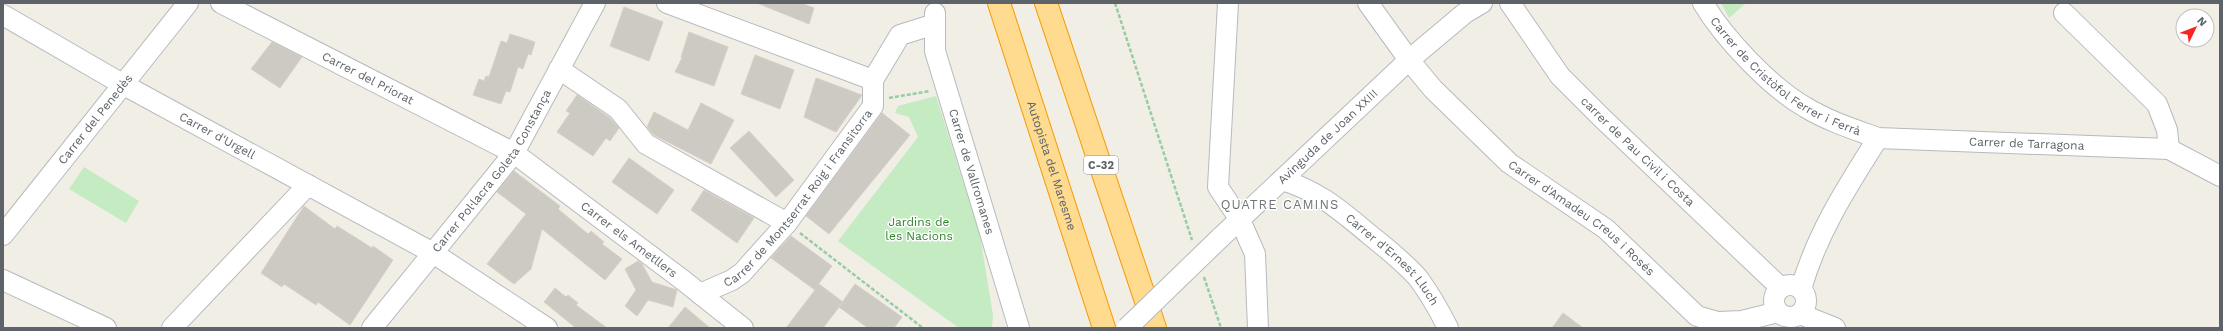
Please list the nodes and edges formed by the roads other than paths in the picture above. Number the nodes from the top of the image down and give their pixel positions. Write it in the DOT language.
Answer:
graph roads {
  1 [pos="188,3"];
  2 [pos="221,3"];
  3 [pos="595,3"];
  4 [pos="667,3"];
  5 [pos="999,3"];
  6 [pos="1046,3"];
  7 [pos="1228,3"];
  8 [pos="1368,3"];
  9 [pos="1482,3"];
  10 [pos="1510,3"];
  11 [pos="1703,3"];
  12 [pos="2064,13"];
  13 [pos="3,15"];
  14 [pos="1409,60"];
  15 [pos="559,70"];
  16 [pos="873,80"];
  17 [pos="124,85"];
  18 [pos="1878,138"];
  19 [pos="2169,149"];
  20 [pos="514,153"];
  21 [pos="2220,176"];
  22 [pos="1282,180"];
  23 [pos="308,185"];
  24 [pos="1240,220"];
  25 [pos="787,223"];
  26 [pos="3,235"];
  27 [pos="433,253"];
  28 [pos="3,280"];
  29 [pos="1781,288"];
  30 [pos="1801,290"];
  31 [pos="700,294"];
  32 [pos="1778,312"];
  33 [pos="1800,314"];
  34 [pos="106,328"];
  35 [pos="172,328"];
  36 [pos="372,328"];
  37 [pos="547,328"];
  38 [pos="743,328"];
  39 [pos="1019,328"];
  40 [pos="1104,328"];
  41 [pos="1127,328"];
  42 [pos="1155,328"];
  43 [pos="1258,328"];
  44 [pos="1448,328"];
  45 [pos="1835,328"];
  1 -- 17 [label="street, Carrer del Penedès"];
  2 -- 20 [label="street, Carrer del Priorat"];
  3 -- 15 [label="street, Carrer Pol·lacra Goleta Constança"];
  4 -- 16 [label="street"];
  5 -- 40 [label="highway, Autopista del Maresme"];
  6 -- 42 [label="highway, C-32"];
  7 -- 24 [label="street"];
  8 -- 14 [label="street, Carrer d'Amadeu Creus i Rosés"];
  9 -- 14 [label="street, Avinguda de Joan XXIII"];
  10 -- 29 [label="street, carrer de Pau Civil i Costa"];
  11 -- 18 [label="street, Carrer de Cristòfol Ferrer i Ferrà"];
  12 -- 19 [label="street"];
  13 -- 17 [label="street, Carrer d'Urgell"];
  14 -- 22 [label="street, Avinguda de Joan XXIII"];
  14 -- 32 [label="street, Carrer d'Amadeu Creus i Rosés"];
  15 -- 20 [label="street, Carrer Pol·lacra Goleta Constança"];
  15 -- 25 [label="street"];
  16 -- 25 [label="street, Carrer de Montserrat Roig i Fransitorra"];
  16 -- 39 [label="street, Carrer de Vallromanes"];
  17 -- 23 [label="street, Carrer d'Urgell"];
  17 -- 26 [label="street, Carrer del Penedès"];
  18 -- 19 [label="street, Carrer de Tarragona"];
  18 -- 30 [label="street"];
  19 -- 21 [label="street"];
  20 -- 27 [label="street, Carrer Pol·lacra Goleta Constança"];
  20 -- 31 [label="street, Carrer els Ametllers"];
  22 -- 24 [label="street, Avinguda de Joan XXIII"];
  22 -- 44 [label="street, Carrer d'Ernest Lluch"];
  23 -- 27 [label="street, Carrer d'Urgell"];
  23 -- 35 [label="street"];
  24 -- 41 [label="street, Avinguda de Joan XXIII, bridge"];
  24 -- 43 [label="street"];
  25 -- 31 [label="street, Carrer de Montserrat Roig i Fransitorra"];
  27 -- 36 [label="street, Carrer Pol·lacra Goleta Constança"];
  27 -- 37 [label="street, Carrer d'Urgell"];
  28 -- 34 [label="street"];
  29 -- 30 [label="street"];
  29 -- 32 [label="street"];
  30 -- 33 [label="street"];
  31 -- 38 [label="street, Carrer els Ametllers"];
  32 -- 33 [label="street"];
  33 -- 45 [label="street"];
}
